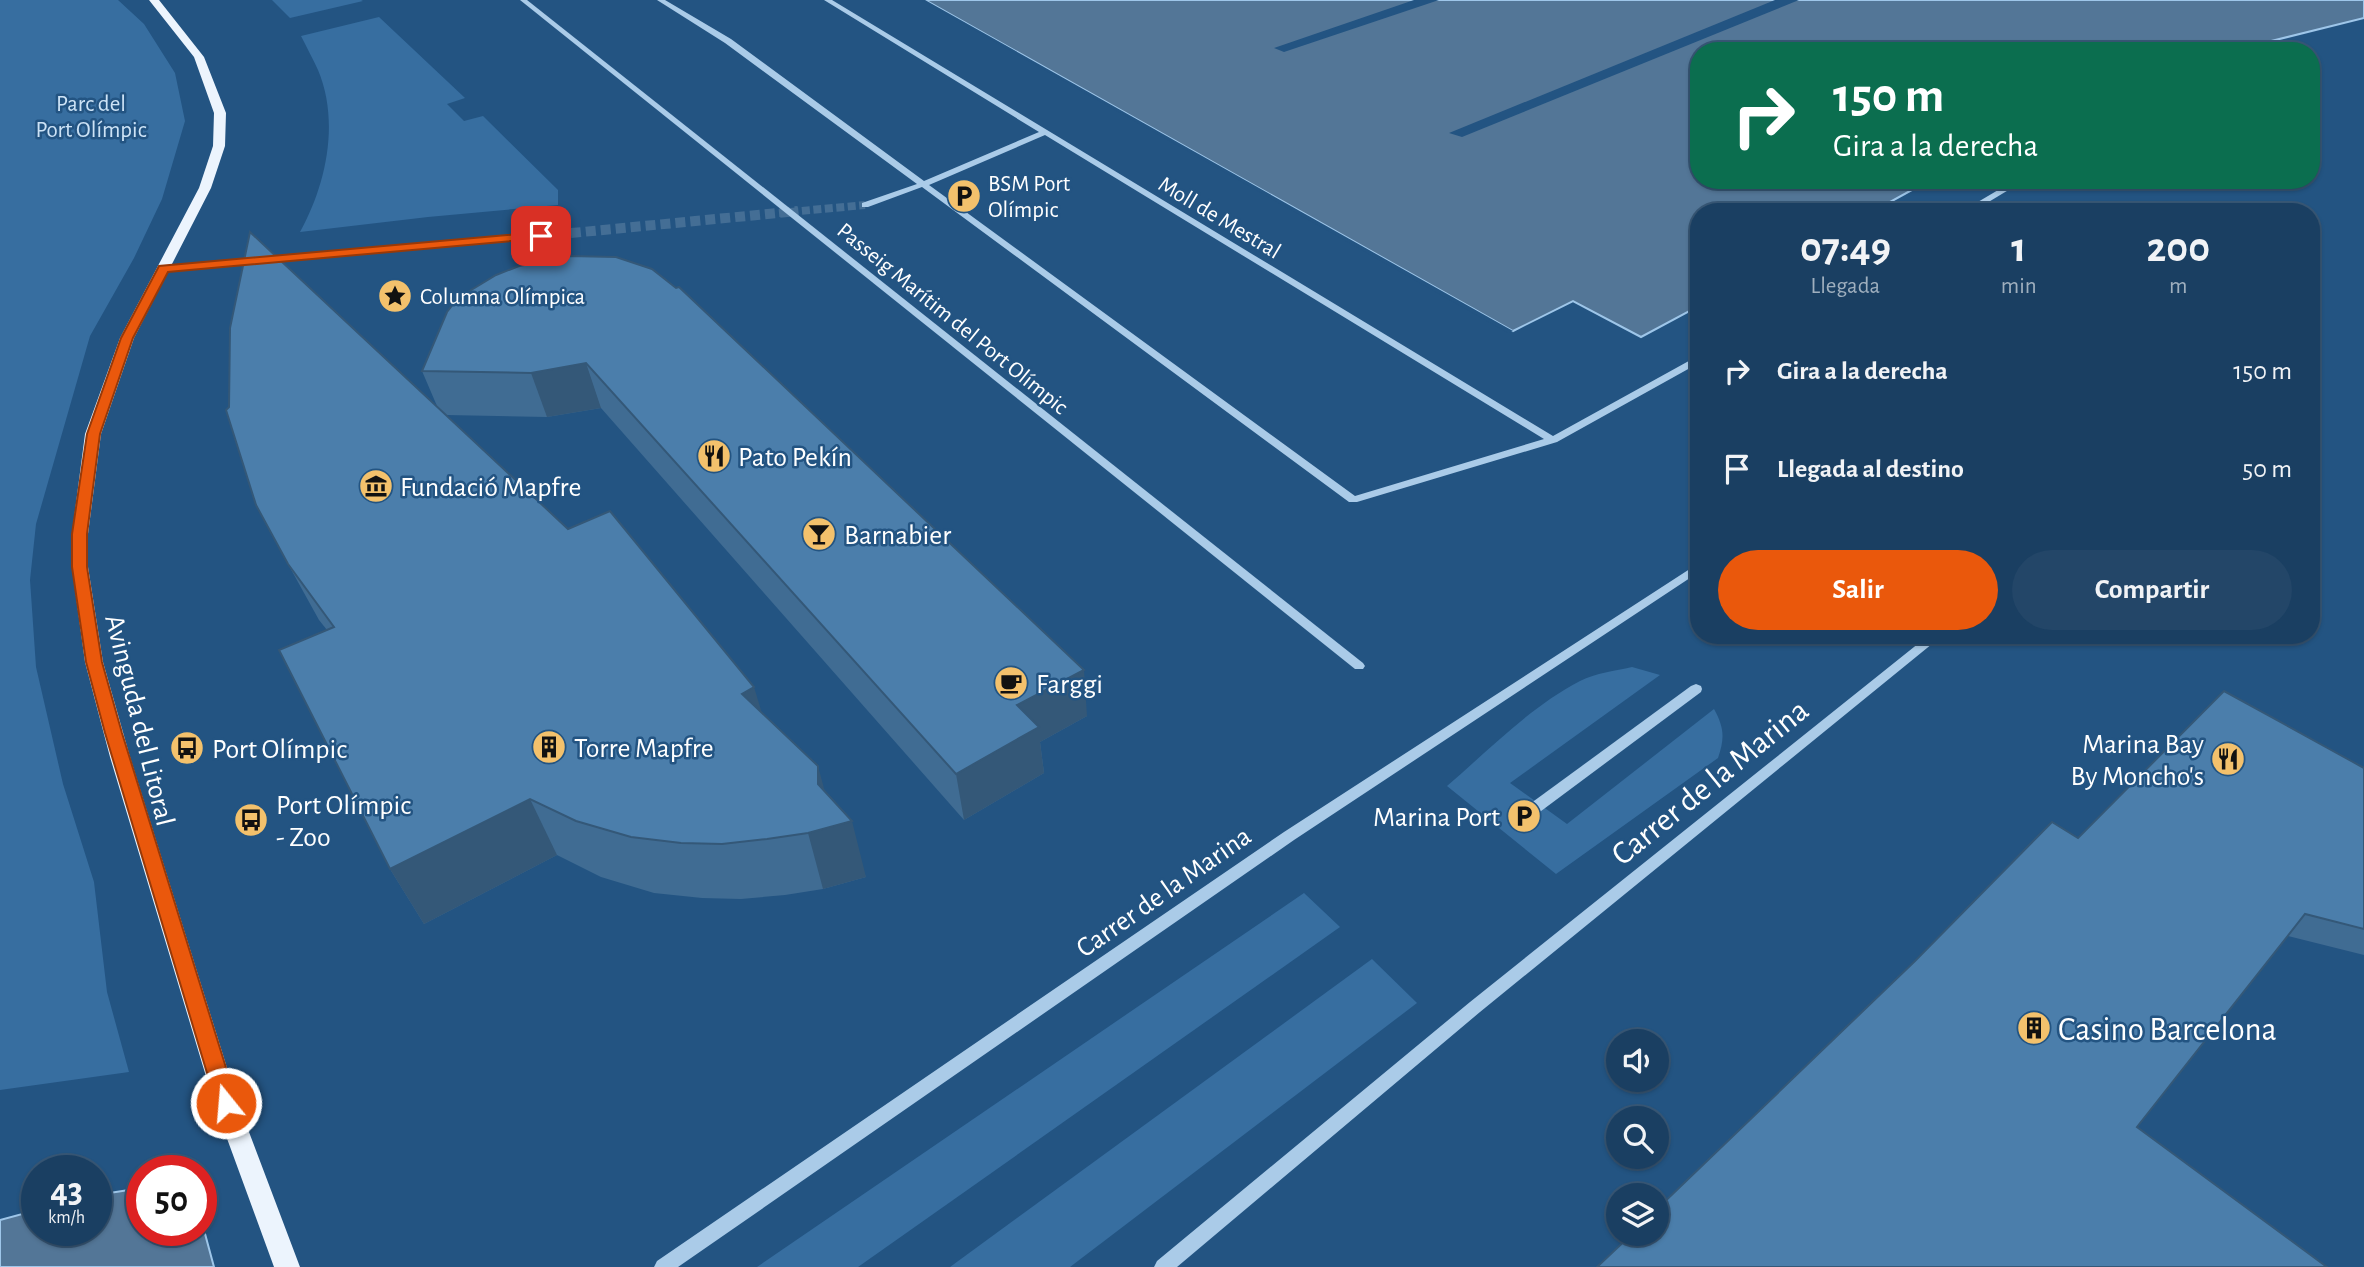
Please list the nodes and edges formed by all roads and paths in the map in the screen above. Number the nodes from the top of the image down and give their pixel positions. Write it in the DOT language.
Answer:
graph roads {
  1 [pos="154,0"];
  2 [pos="523,0"];
  3 [pos="660,0"];
  4 [pos="827,0"];
  5 [pos="1043,133"];
  6 [pos="921,185"];
  7 [pos="2005,189"];
  8 [pos="1981,203"];
  9 [pos="865,205"];
  10 [pos="541,236"];
  11 [pos="163,269"];
  12 [pos="1690,364"];
  13 [pos="1553,440"];
  14 [pos="1690,573"];
  15 [pos="1926,644"];
  16 [pos="1359,666"];
  17 [pos="1696,689"];
  18 [pos="1524,816"];
  19 [pos="287,1267"];
  20 [pos="663,1267"];
  21 [pos="1163,1267"];
  1 -- 11 [label="main road, Avinguda del Litoral"];
  2 -- 16 [label="street, Passeig Marítim del Port Olímpic"];
  3 -- 6 [label="street"];
  4 -- 5 [label="street, Moll de Mestral"];
  5 -- 6 [label="street"];
  5 -- 13 [label="street, Moll de Mestral"];
  6 -- 9 [label="street"];
  6 -- 13 [label="street"];
  7 -- 8 [label="street"];
  10 -- 11 [label="street"];
  11 -- 19 [label="main road, Avinguda del Litoral"];
  12 -- 13 [label="street"];
  14 -- 20 [label="street, Carrer de la Marina"];
  15 -- 21 [label="street, Carrer de la Marina"];
  17 -- 18 [label="street"];
}
